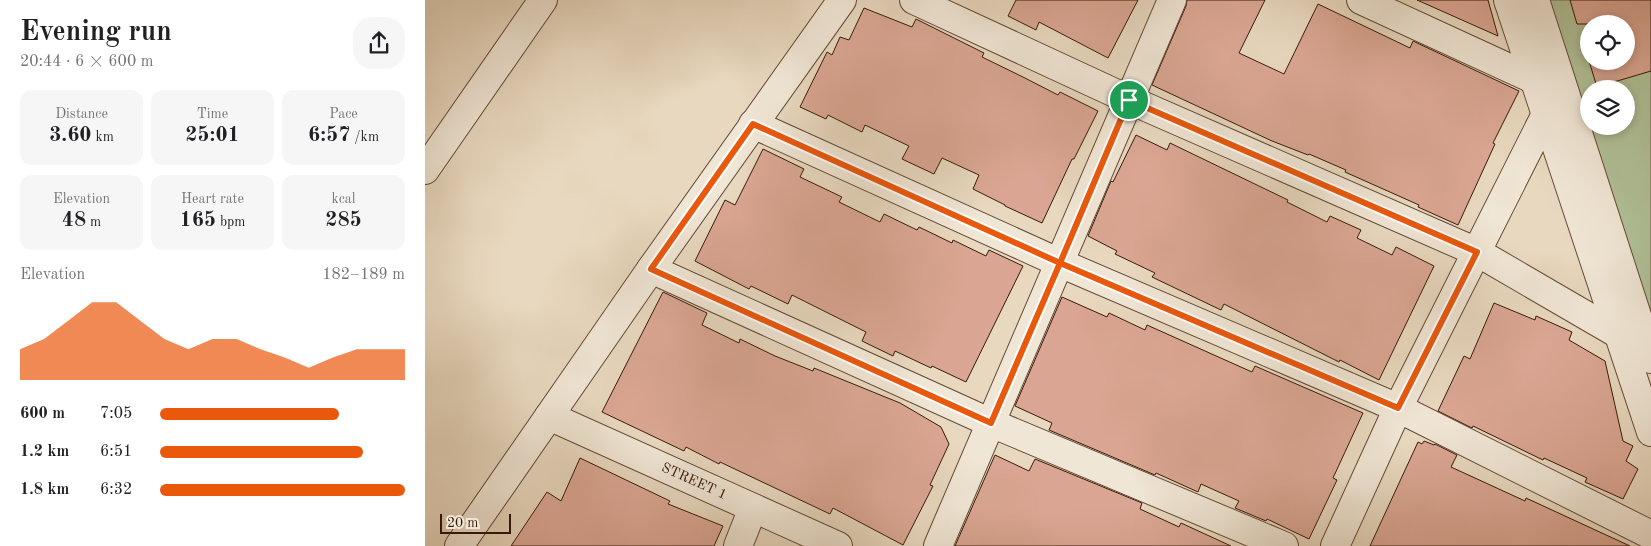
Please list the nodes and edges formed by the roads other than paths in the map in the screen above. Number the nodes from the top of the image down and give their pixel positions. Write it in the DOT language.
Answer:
graph roads {
  1 [pos="543,0"];
  2 [pos="841,0"];
  3 [pos="914,0"];
  4 [pos="1172,0"];
  5 [pos="1361,0"];
  6 [pos="1507,0"];
  7 [pos="1535,0"];
  8 [pos="1533,79"];
  9 [pos="1129,100"];
  10 [pos="1545,116"];
  11 [pos="753,124"];
  12 [pos="425,170"];
  13 [pos="1477,252"];
  14 [pos="1060,263"];
  15 [pos="651,269"];
  16 [pos="1618,334"];
  17 [pos="1651,359"];
  18 [pos="1398,408"];
  19 [pos="549,416"];
  20 [pos="991,423"];
  21 [pos="1651,432"];
  22 [pos="753,508"];
  23 [pos="1651,535"];
  24 [pos="459,546"];
  25 [pos="738,546"];
  26 [pos="838,546"];
  27 [pos="938,546"];
  28 [pos="1284,546"];
  29 [pos="1335,546"];
  1 -- 12 [label="street"];
  2 -- 11 [label="street"];
  3 -- 9 [label="street"];
  4 -- 9 [label="street"];
  5 -- 8 [label="street"];
  6 -- 8 [label="street"];
  7 -- 17 [label="street"];
  8 -- 10 [label="street"];
  9 -- 13 [label="street"];
  9 -- 14 [label="street"];
  10 -- 13 [label="street"];
  10 -- 16 [label="street"];
  11 -- 14 [label="street"];
  11 -- 15 [label="street"];
  13 -- 16 [label="street"];
  13 -- 18 [label="street"];
  14 -- 18 [label="street"];
  14 -- 20 [label="street"];
  15 -- 19 [label="street"];
  15 -- 20 [label="street"];
  16 -- 21 [label="street"];
  18 -- 23 [label="street"];
  18 -- 29 [label="street"];
  19 -- 22 [label="street, STREET 1"];
  19 -- 24 [label="street"];
  20 -- 27 [label="street"];
  20 -- 28 [label="street"];
  22 -- 25 [label="street"];
  22 -- 26 [label="street, STREET 1"];
}
